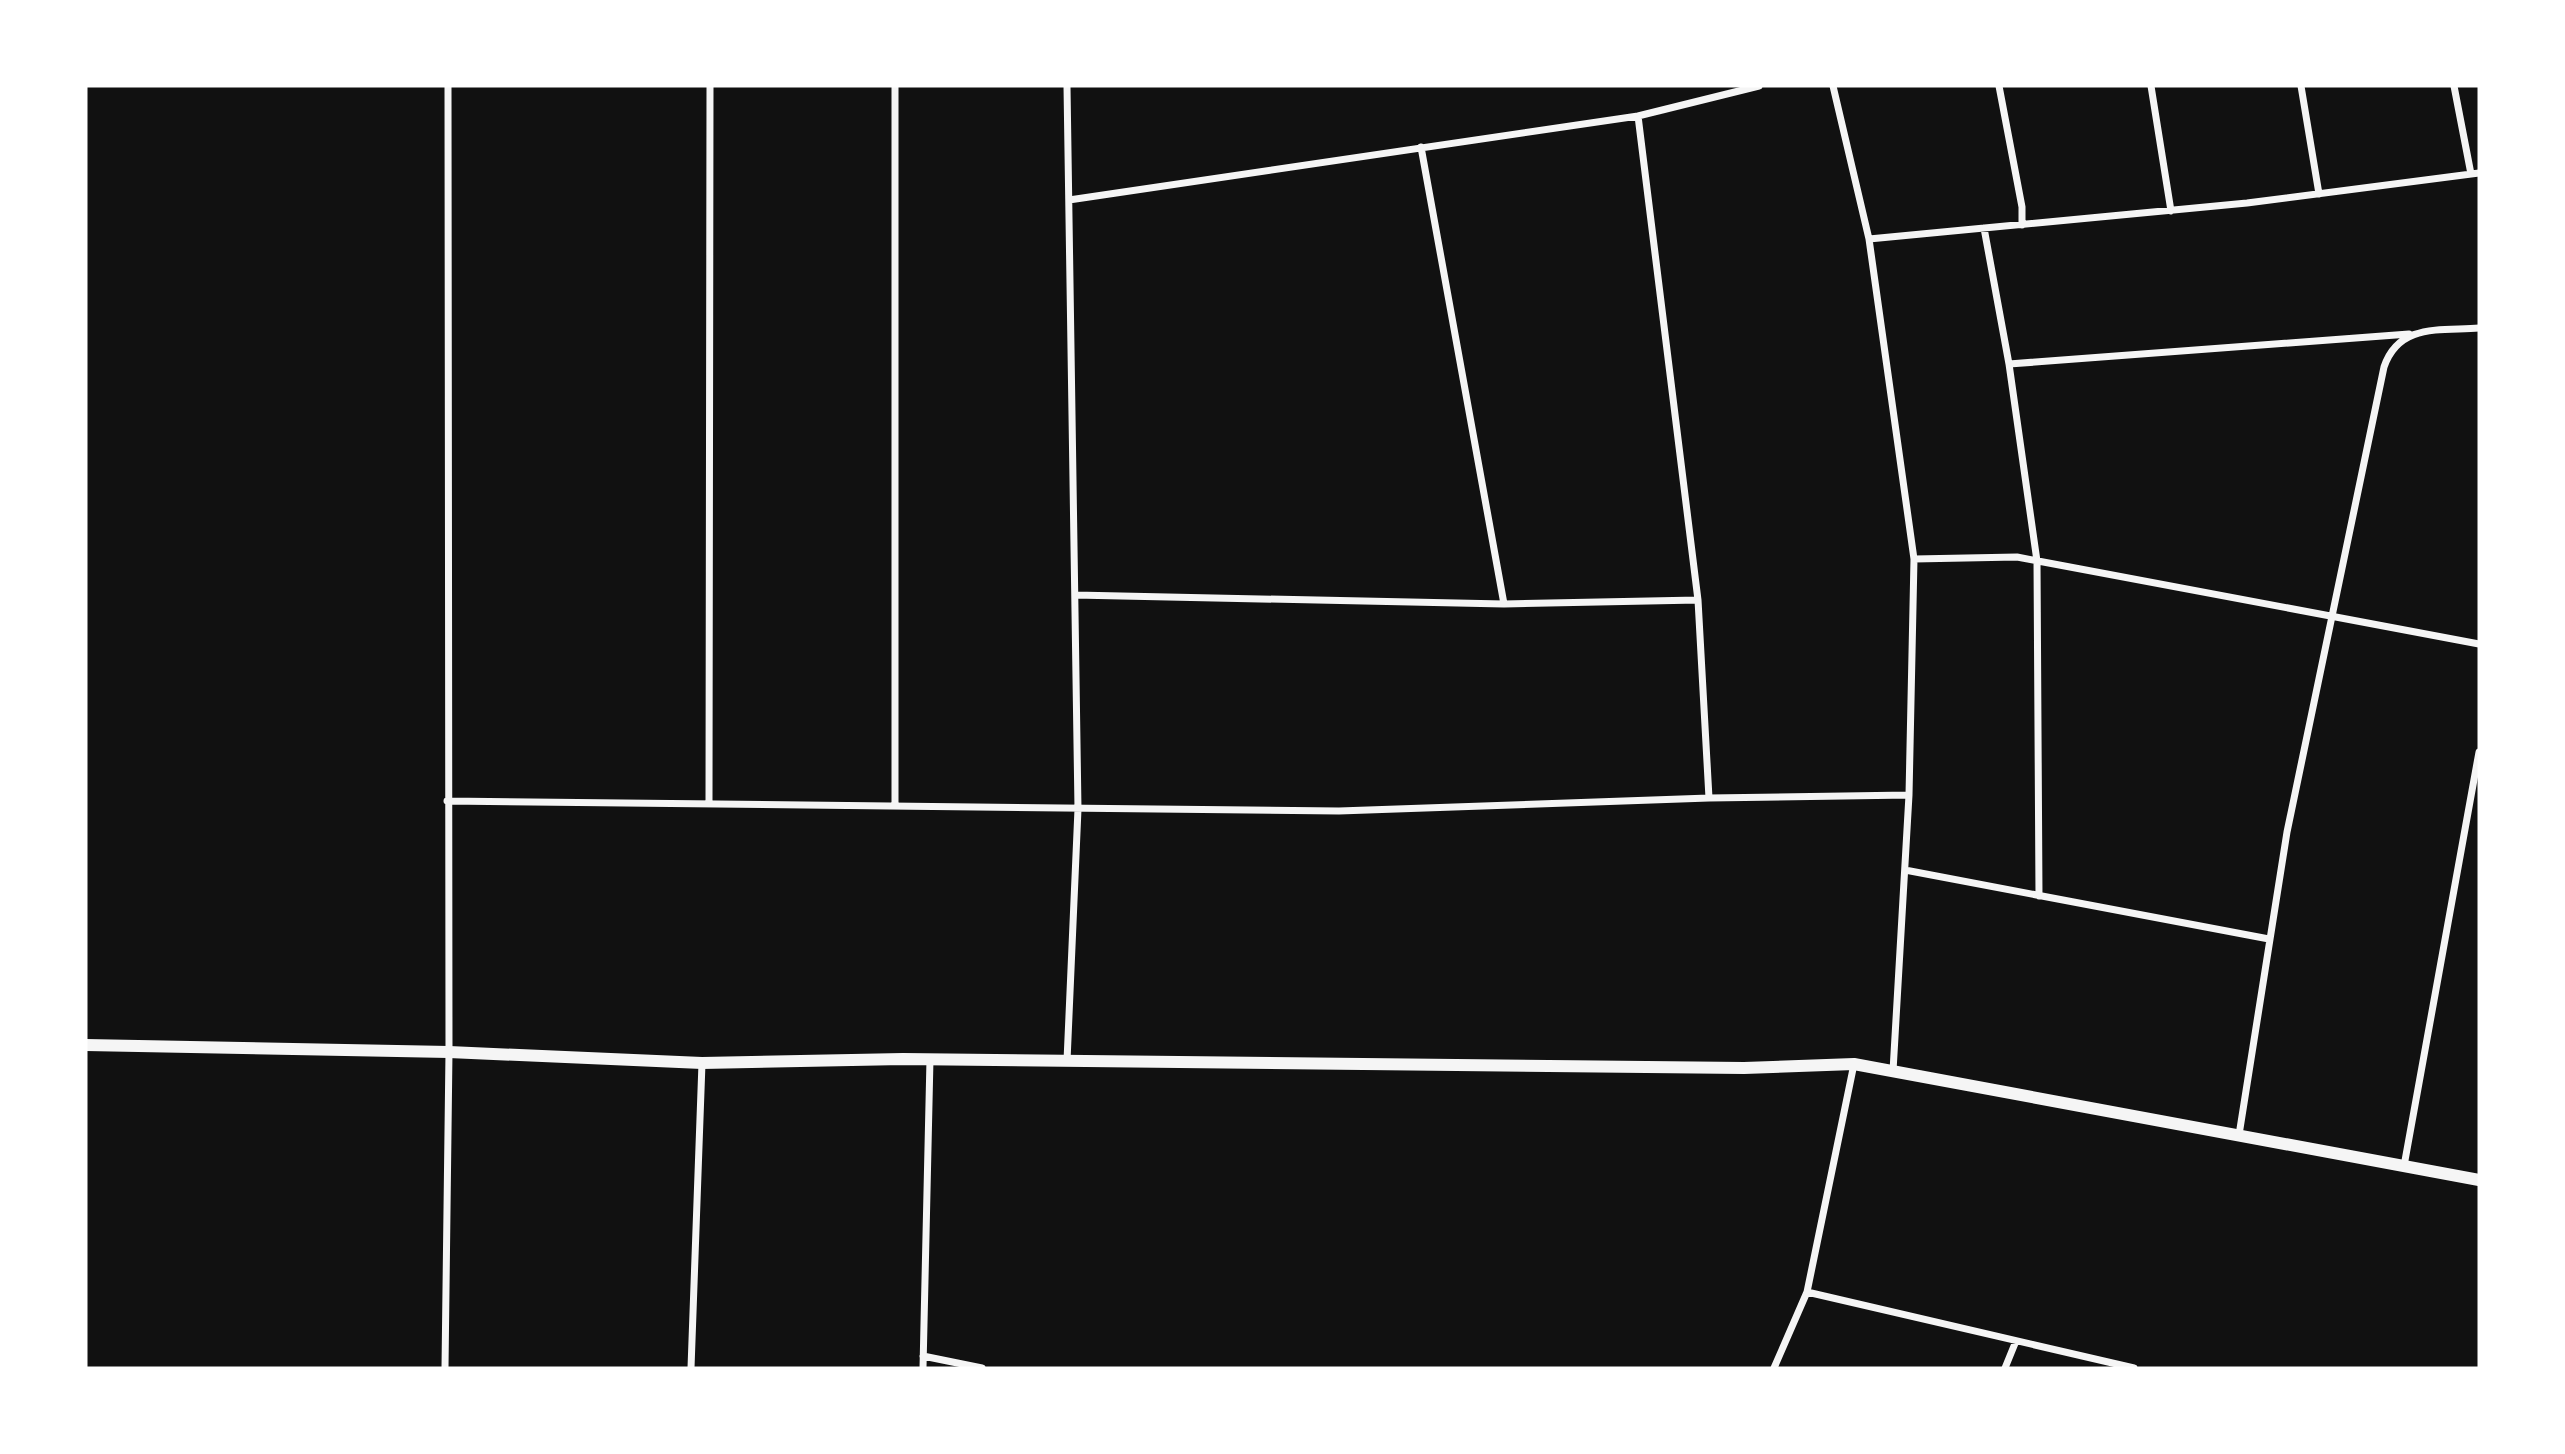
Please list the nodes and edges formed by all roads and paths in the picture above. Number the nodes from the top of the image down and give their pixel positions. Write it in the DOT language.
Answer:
graph roads {
  1 [pos="448,86"];
  2 [pos="710,86"];
  3 [pos="895,86"];
  4 [pos="1067,86"];
  5 [pos="1759,86"];
  6 [pos="1833,86"];
  7 [pos="1999,86"];
  8 [pos="2151,86"];
  9 [pos="2301,86"];
  10 [pos="2454,86"];
  11 [pos="1638,116"];
  12 [pos="1421,147"];
  13 [pos="2475,174"];
  14 [pos="2319,194"];
  15 [pos="1069,200"];
  16 [pos="2171,211"];
  17 [pos="2022,225"];
  18 [pos="1984,228"];
  19 [pos="1870,239"];
  20 [pos="2479,328"];
  21 [pos="2412,333"];
  22 [pos="2009,365"];
  23 [pos="1914,558"];
  24 [pos="2038,561"];
  25 [pos="1075,595"];
  26 [pos="1698,600"];
  27 [pos="1504,604"];
  28 [pos="2333,615"];
  29 [pos="2479,644"];
  30 [pos="2479,752"];
  31 [pos="1909,794"];
  32 [pos="1709,798"];
  33 [pos="447,801"];
  34 [pos="709,804"];
  35 [pos="895,806"];
  36 [pos="1078,809"];
  37 [pos="1905,870"];
  38 [pos="2039,896"];
  39 [pos="2269,939"];
  40 [pos="86,1045"];
  41 [pos="449,1052"];
  42 [pos="930,1059"];
  43 [pos="1067,1061"];
  44 [pos="702,1063"];
  45 [pos="1854,1063"];
  46 [pos="1893,1071"];
  47 [pos="2239,1135"];
  48 [pos="2404,1166"];
  49 [pos="2479,1180"];
  50 [pos="1807,1292"];
  51 [pos="2016,1341"];
  52 [pos="923,1356"];
  53 [pos="445,1368"];
  54 [pos="691,1368"];
  55 [pos="923,1368"];
  56 [pos="982,1368"];
  57 [pos="1774,1368"];
  58 [pos="2005,1368"];
  59 [pos="2134,1368"];
  1 -- 33 [label="street"];
  2 -- 34 [label="street"];
  3 -- 35 [label="street"];
  4 -- 15 [label="street"];
  5 -- 11 [label="street"];
  6 -- 19 [label="street"];
  7 -- 17 [label="street"];
  8 -- 16 [label="street"];
  9 -- 14 [label="street"];
  10 -- 13 [label="street"];
  11 -- 12 [label="street"];
  11 -- 26 [label="street"];
  12 -- 15 [label="street"];
  12 -- 27 [label="street"];
  13 -- 14 [label="street"];
  14 -- 16 [label="street"];
  15 -- 25 [label="street"];
  16 -- 17 [label="street"];
  17 -- 18 [label="street"];
  18 -- 19 [label="street"];
  18 -- 22 [label="street"];
  19 -- 23 [label="street"];
  20 -- 21 [label="street"];
  21 -- 22 [label="street"];
  21 -- 28 [label="street"];
  22 -- 24 [label="street"];
  23 -- 24 [label="street"];
  23 -- 31 [label="street"];
  24 -- 28 [label="street"];
  24 -- 38 [label="street"];
  25 -- 27 [label="street"];
  25 -- 36 [label="street"];
  26 -- 27 [label="street"];
  26 -- 32 [label="street"];
  28 -- 29 [label="street"];
  28 -- 39 [label="street"];
  30 -- 48 [label="street"];
  31 -- 32 [label="street"];
  31 -- 37 [label="street"];
  32 -- 36 [label="street"];
  33 -- 34 [label="street"];
  33 -- 41 [label="street"];
  34 -- 35 [label="street"];
  35 -- 36 [label="street"];
  36 -- 43 [label="street"];
  37 -- 38 [label="street"];
  37 -- 46 [label="street"];
  38 -- 39 [label="street"];
  39 -- 47 [label="street"];
  40 -- 41 [label="street"];
  41 -- 44 [label="street"];
  41 -- 53 [label="street"];
  42 -- 43 [label="street"];
  42 -- 44 [label="street"];
  42 -- 52 [label="street"];
  43 -- 45 [label="street"];
  44 -- 54 [label="street"];
  45 -- 46 [label="street"];
  45 -- 50 [label="street"];
  46 -- 47 [label="street"];
  47 -- 48 [label="street"];
  48 -- 49 [label="street"];
  50 -- 51 [label="street"];
  50 -- 57 [label="street"];
  51 -- 58 [label="street"];
  51 -- 59 [label="street"];
  52 -- 55 [label="street"];
  52 -- 56 [label="street"];
}
